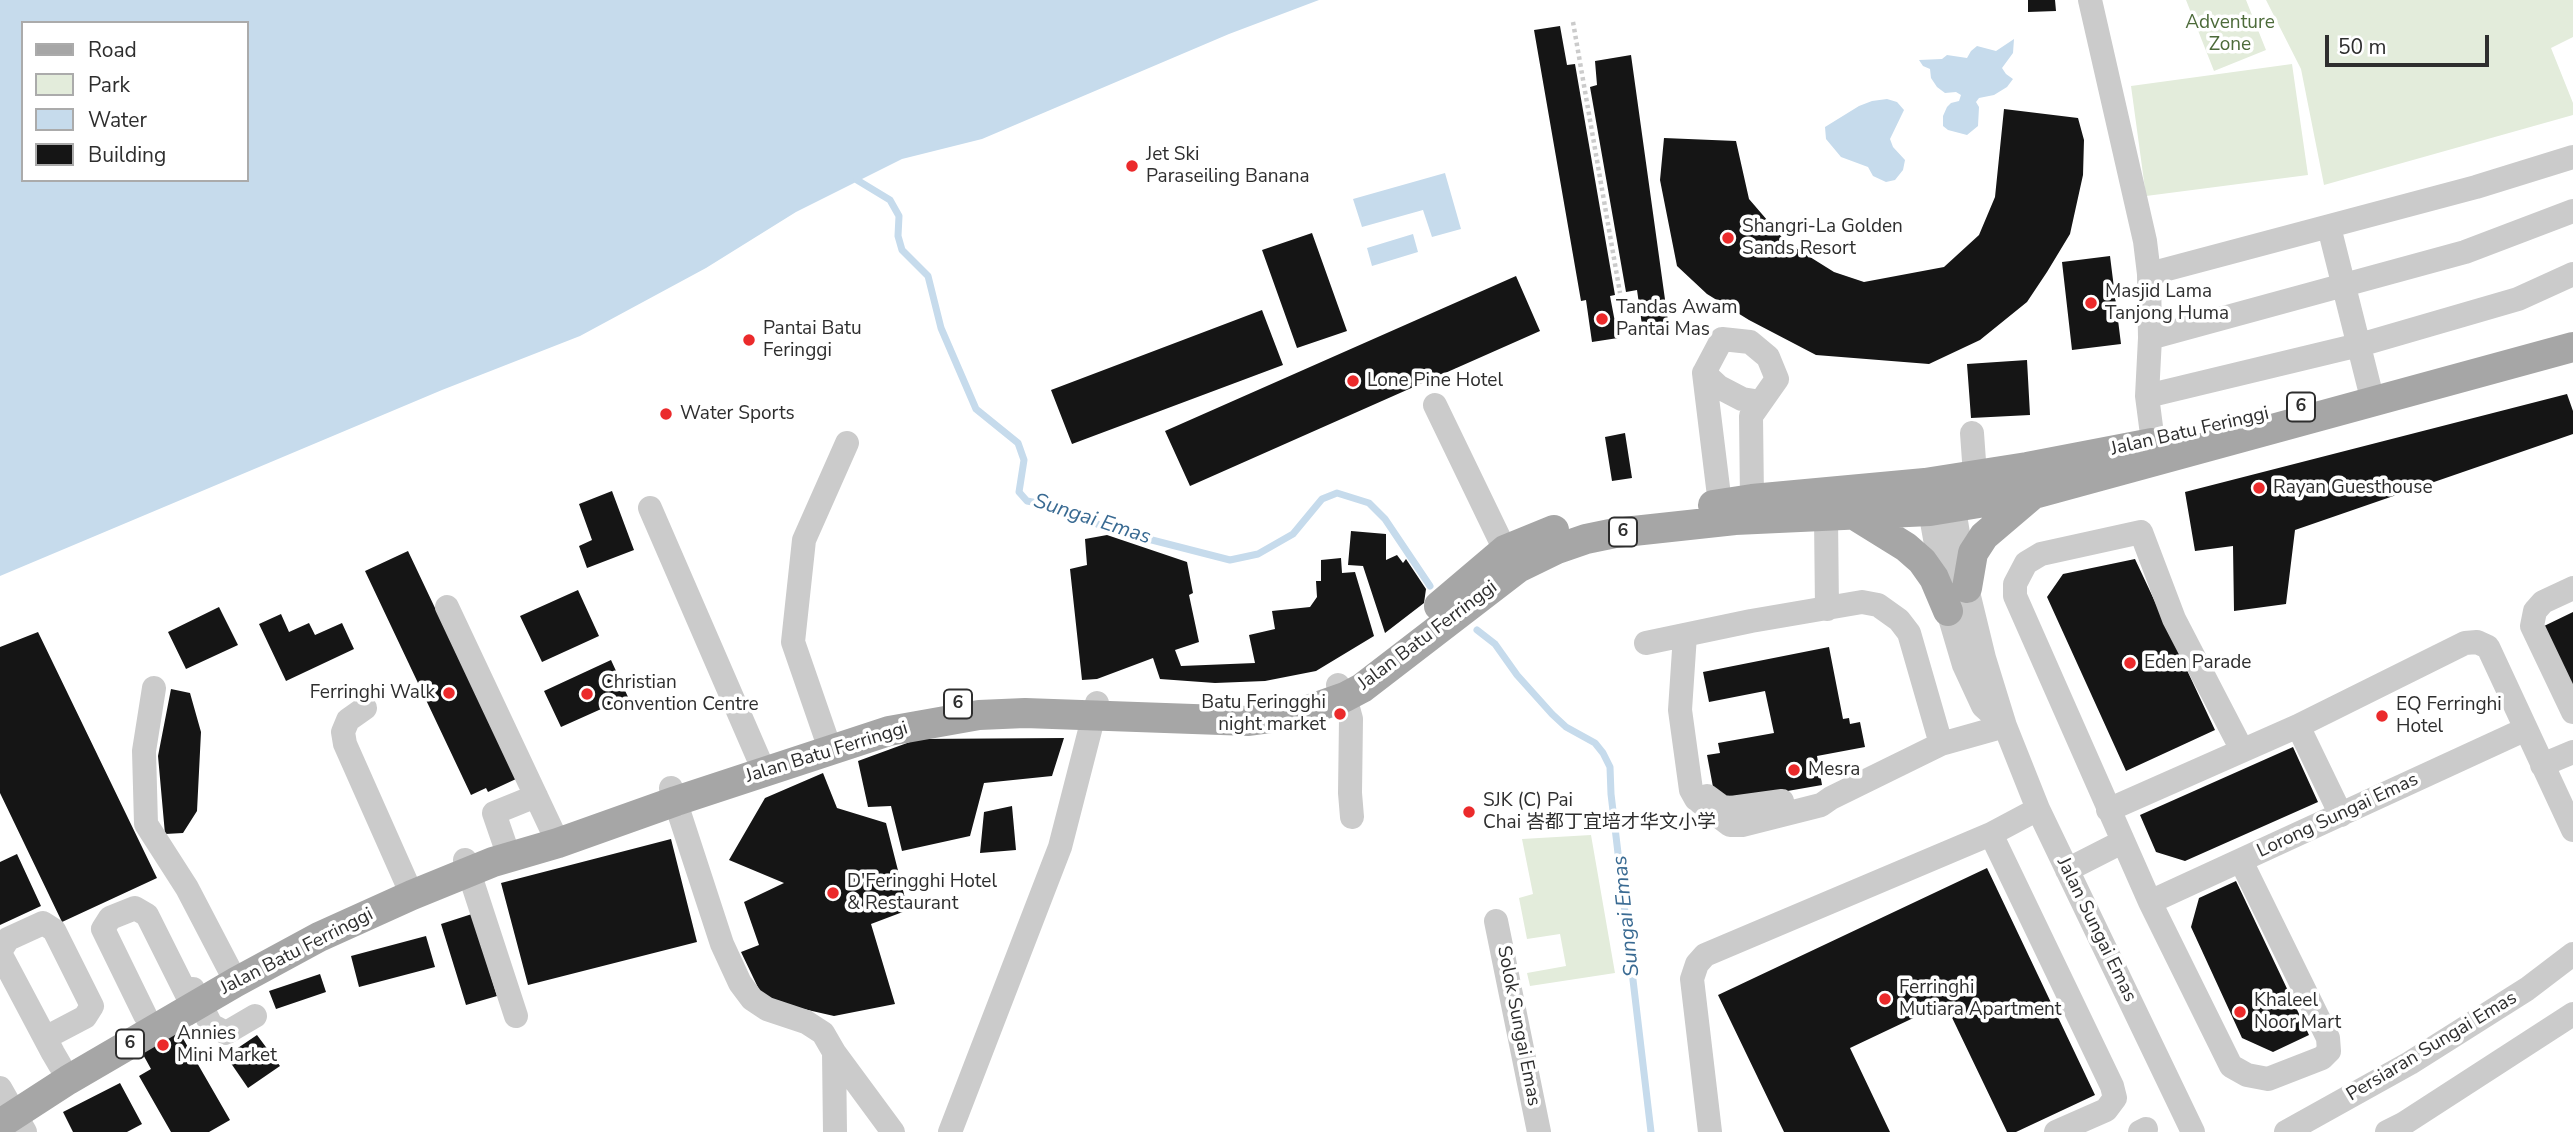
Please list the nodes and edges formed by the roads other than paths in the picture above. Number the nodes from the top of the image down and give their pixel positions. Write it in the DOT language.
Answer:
graph roads {
  1 [pos="2090,0"];
  2 [pos="2573,157"];
  3 [pos="2573,211"];
  4 [pos="2329,227"];
  5 [pos="2573,274"];
  6 [pos="2149,275"];
  7 [pos="2343,285"];
  8 [pos="2573,333"];
  9 [pos="2150,338"];
  10 [pos="2358,345"];
  11 [pos="2573,347"];
  12 [pos="1704,373"];
  13 [pos="2370,390"];
  14 [pos="2147,396"];
  15 [pos="1761,401"];
  16 [pos="1435,405"];
  17 [pos="1972,433"];
  18 [pos="847,443"];
  19 [pos="2154,443"];
  20 [pos="1947,491"];
  21 [pos="2034,494"];
  22 [pos="650,508"];
  23 [pos="1736,508"];
  24 [pos="1856,516"];
  25 [pos="1826,517"];
  26 [pos="1511,559"];
  27 [pos="1968,588"];
  28 [pos="2573,588"];
  29 [pos="447,607"];
  30 [pos="1828,609"];
  31 [pos="1948,611"];
  32 [pos="1685,635"];
  33 [pos="1646,643"];
  34 [pos="154,688"];
  35 [pos="1341,691"];
  36 [pos="365,708"];
  37 [pos="1095,710"];
  38 [pos="2573,712"];
  39 [pos="2006,726"];
  40 [pos="2298,726"];
  41 [pos="2526,729"];
  42 [pos="827,742"];
  43 [pos="1941,744"];
  44 [pos="2242,750"];
  45 [pos="2573,751"];
  46 [pos="762,765"];
  47 [pos="2542,765"];
  48 [pos="674,794"];
  49 [pos="536,796"];
  50 [pos="2038,809"];
  51 [pos="2108,810"];
  52 [pos="2341,815"];
  53 [pos="1352,817"];
  54 [pos="2573,830"];
  55 [pos="1991,834"];
  56 [pos="555,837"];
  57 [pos="2122,842"];
  58 [pos="505,845"];
  59 [pos="2241,860"];
  60 [pos="467,866"];
  61 [pos="2067,870"];
  62 [pos="409,890"];
  63 [pos="2150,902"];
  64 [pos="1496,921"];
  65 [pos="2573,954"];
  66 [pos="232,975"];
  67 [pos="193,997"];
  68 [pos="2573,1014"];
  69 [pos="145,1015"];
  70 [pos="255,1016"];
  71 [pos="516,1016"];
  72 [pos="45,1038"];
  73 [pos="834,1052"];
  74 [pos="60,1065"];
  75 [pos="7,1109"];
  76 [pos="835,1132"];
  77 [pos="893,1132"];
  78 [pos="950,1132"];
  79 [pos="1539,1132"];
  80 [pos="1710,1132"];
  81 [pos="2056,1132"];
  82 [pos="2193,1132"];
  83 [pos="2286,1132"];
  84 [pos="2387,1132"];
  1 -- 6 [label="street"];
  2 -- 4 [label="street"];
  3 -- 7 [label="street"];
  4 -- 6 [label="street"];
  4 -- 7 [label="street"];
  5 -- 10 [label="street"];
  6 -- 9 [label="street"];
  7 -- 9 [label="street"];
  7 -- 10 [label="street"];
  8 -- 13 [label="main road, Jalan Batu Feringgi / 6"];
  9 -- 14 [label="street"];
  10 -- 13 [label="street"];
  10 -- 14 [label="street"];
  11 -- 21 [label="main road, Jalan Batu Feringgi / 6"];
  12 -- 15 [label="street"];
  12 -- 15 [label="street"];
  12 -- 23 [label="street"];
  13 -- 19 [label="main road, Jalan Batu Feringgi / 6"];
  14 -- 19 [label="street"];
  15 -- 23 [label="street"];
  16 -- 26 [label="street"];
  17 -- 20 [label="street"];
  18 -- 42 [label="street"];
  19 -- 20 [label="main road, Jalan Batu Feringgi / 6"];
  20 -- 21 [label="main road, Jalan Batu Feringgi / 6"];
  20 -- 23 [label="main road, Jalan Batu Ferringgi / 6"];
  20 -- 24 [label="main road, Jalan Batu Ferringgi / 6"];
  20 -- 27 [label="street, Jalan Sungai Emas"];
  20 -- 31 [label="street, Jalan Sungai Emas"];
  21 -- 27 [label="main road"];
  22 -- 46 [label="street"];
  23 -- 25 [label="main road, Jalan Batu Ferringgi / 6"];
  23 -- 26 [label="main road, Jalan Batu Ferringgi / 6"];
  24 -- 25 [label="main road, Jalan Batu Ferringgi / 6"];
  24 -- 31 [label="main road"];
  25 -- 30 [label="street"];
  26 -- 35 [label="main road, Jalan Batu Ferringgi / 6"];
  27 -- 39 [label="street, Jalan Sungai Emas"];
  28 -- 38 [label="street"];
  29 -- 49 [label="street"];
  30 -- 32 [label="street"];
  30 -- 43 [label="street"];
  31 -- 39 [label="street, Jalan Sungai Emas"];
  32 -- 33 [label="street"];
  32 -- 43 [label="street"];
  34 -- 66 [label="street"];
  35 -- 37 [label="main road, Jalan Batu Ferringgi / 6"];
  35 -- 53 [label="street"];
  36 -- 62 [label="street"];
  37 -- 42 [label="main road, Jalan Batu Ferringgi / 6"];
  37 -- 78 [label="street"];
  39 -- 43 [label="street"];
  39 -- 50 [label="street, Jalan Sungai Emas"];
  40 -- 41 [label="street"];
  40 -- 44 [label="street"];
  40 -- 52 [label="street"];
  41 -- 47 [label="street"];
  41 -- 52 [label="street, Lorong Sungai Emas"];
  42 -- 46 [label="main road, Jalan Batu Ferringgi / 6"];
  44 -- 51 [label="street"];
  44 -- 51 [label="street"];
  45 -- 47 [label="street"];
  46 -- 48 [label="main road, Jalan Batu Ferringgi / 6"];
  47 -- 54 [label="street"];
  48 -- 56 [label="main road, Jalan Batu Ferringgi / 6"];
  48 -- 73 [label="street"];
  49 -- 56 [label="street"];
  49 -- 58 [label="street"];
  50 -- 55 [label="street"];
  50 -- 61 [label="street, Jalan Sungai Emas"];
  51 -- 57 [label="street"];
  52 -- 59 [label="street, Lorong Sungai Emas"];
  55 -- 80 [label="street"];
  55 -- 81 [label="street"];
  56 -- 58 [label="main road, Jalan Batu Ferringgi / 6"];
  56 -- 60 [label="main road, Jalan Batu Ferringgi / 6"];
  57 -- 61 [label="street"];
  57 -- 63 [label="street"];
  58 -- 60 [label="main road, Jalan Batu Ferringgi / 6"];
  59 -- 63 [label="street, Lorong Sungai Emas"];
  59 -- 63 [label="street"];
  60 -- 62 [label="main road, Jalan Batu Ferringgi / 6"];
  60 -- 71 [label="street"];
  61 -- 82 [label="street, Jalan Sungai Emas"];
  62 -- 66 [label="main road, Jalan Batu Ferringgi / 6"];
  64 -- 79 [label="street, Solok Sungai Emas"];
  65 -- 83 [label="street, Persiaran Sungai Emas"];
  66 -- 67 [label="main road, Jalan Batu Ferringgi / 6"];
  67 -- 69 [label="main road, Jalan Batu Ferringgi / 6"];
  67 -- 69 [label="street"];
  67 -- 70 [label="street"];
  67 -- 75 [label="main road, Jalan Batu Ferringgi / 6"];
  68 -- 84 [label="street"];
  69 -- 74 [label="main road, Jalan Batu Ferringgi / 6"];
  72 -- 72 [label="street"];
  72 -- 74 [label="street"];
  73 -- 76 [label="street"];
  73 -- 77 [label="street"];
  74 -- 75 [label="main road, Jalan Batu Ferringgi / 6"];
}
